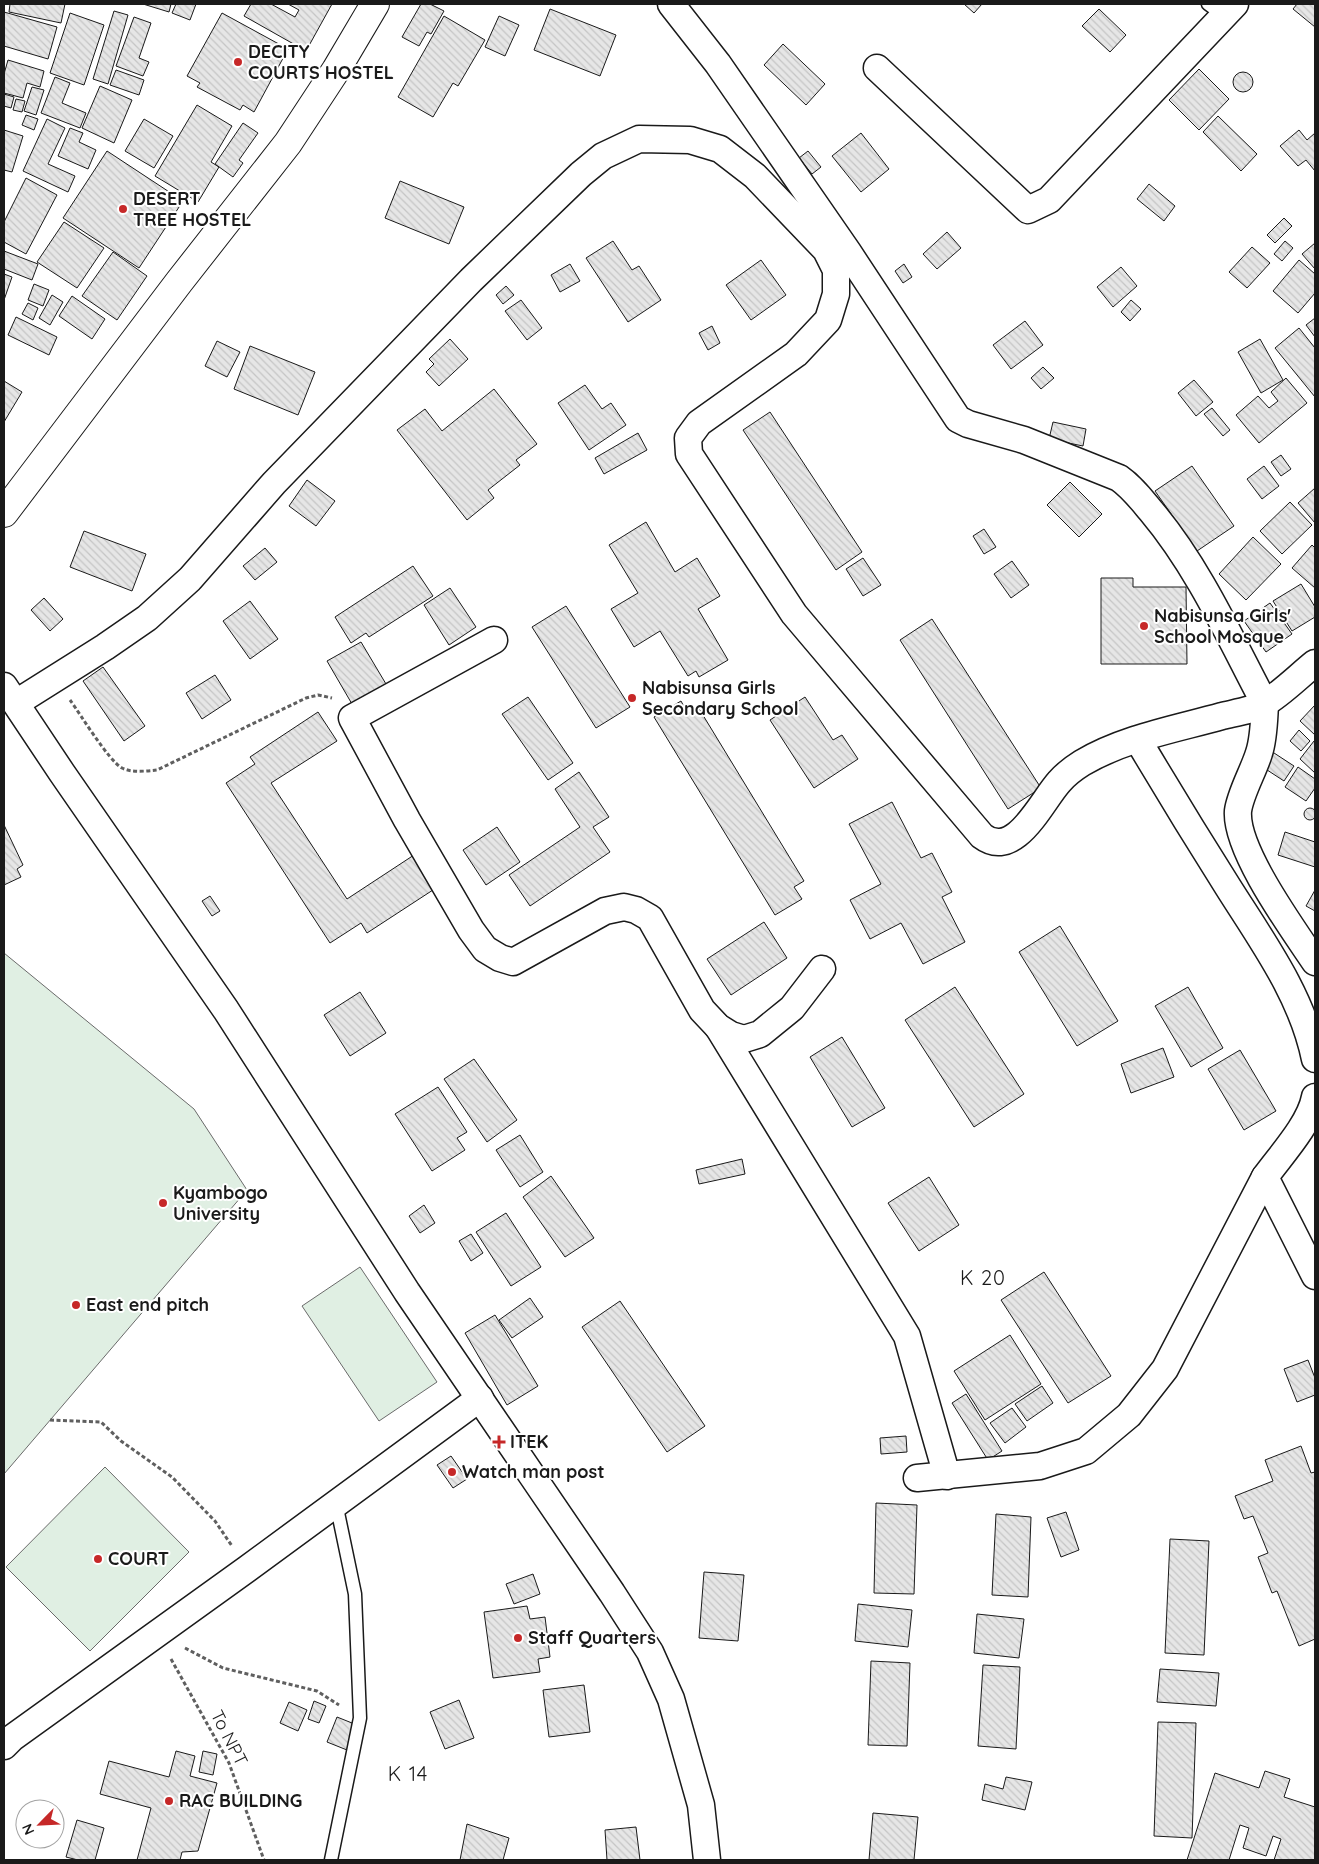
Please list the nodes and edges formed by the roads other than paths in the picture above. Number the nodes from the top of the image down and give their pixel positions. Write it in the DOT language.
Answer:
graph roads {
  1 [pos="375,4"];
  2 [pos="670,4"];
  3 [pos="1222,8"];
  4 [pos="877,68"];
  5 [pos="4,514"];
  6 [pos="494,640"];
  7 [pos="1315,663"];
  8 [pos="10,695"];
  9 [pos="1265,704"];
  10 [pos="1138,740"];
  11 [pos="1315,962"];
  12 [pos="822,968"];
  13 [pos="718,1027"];
  14 [pos="1315,1059"];
  15 [pos="1315,1097"];
  16 [pos="1265,1177"];
  17 [pos="1315,1276"];
  18 [pos="480,1398"];
  19 [pos="947,1476"];
  20 [pos="917,1478"];
  21 [pos="336,1503"];
  22 [pos="7,1737"];
  23 [pos="331,1860"];
  24 [pos="708,1860"];
  1 -- 5 [label="street"];
  2 -- 9 [label="street"];
  3 -- 4 [label="street"];
  6 -- 13 [label="street"];
  7 -- 9 [label="street"];
  8 -- 10 [label="street"];
  8 -- 18 [label="street"];
  9 -- 10 [label="street"];
  9 -- 11 [label="street"];
  10 -- 14 [label="street"];
  12 -- 13 [label="street"];
  13 -- 19 [label="street"];
  15 -- 16 [label="street"];
  16 -- 17 [label="street"];
  16 -- 19 [label="street"];
  18 -- 21 [label="street"];
  18 -- 24 [label="street"];
  19 -- 20 [label="street"];
  21 -- 22 [label="street"];
  21 -- 23 [label="lane"];
}
